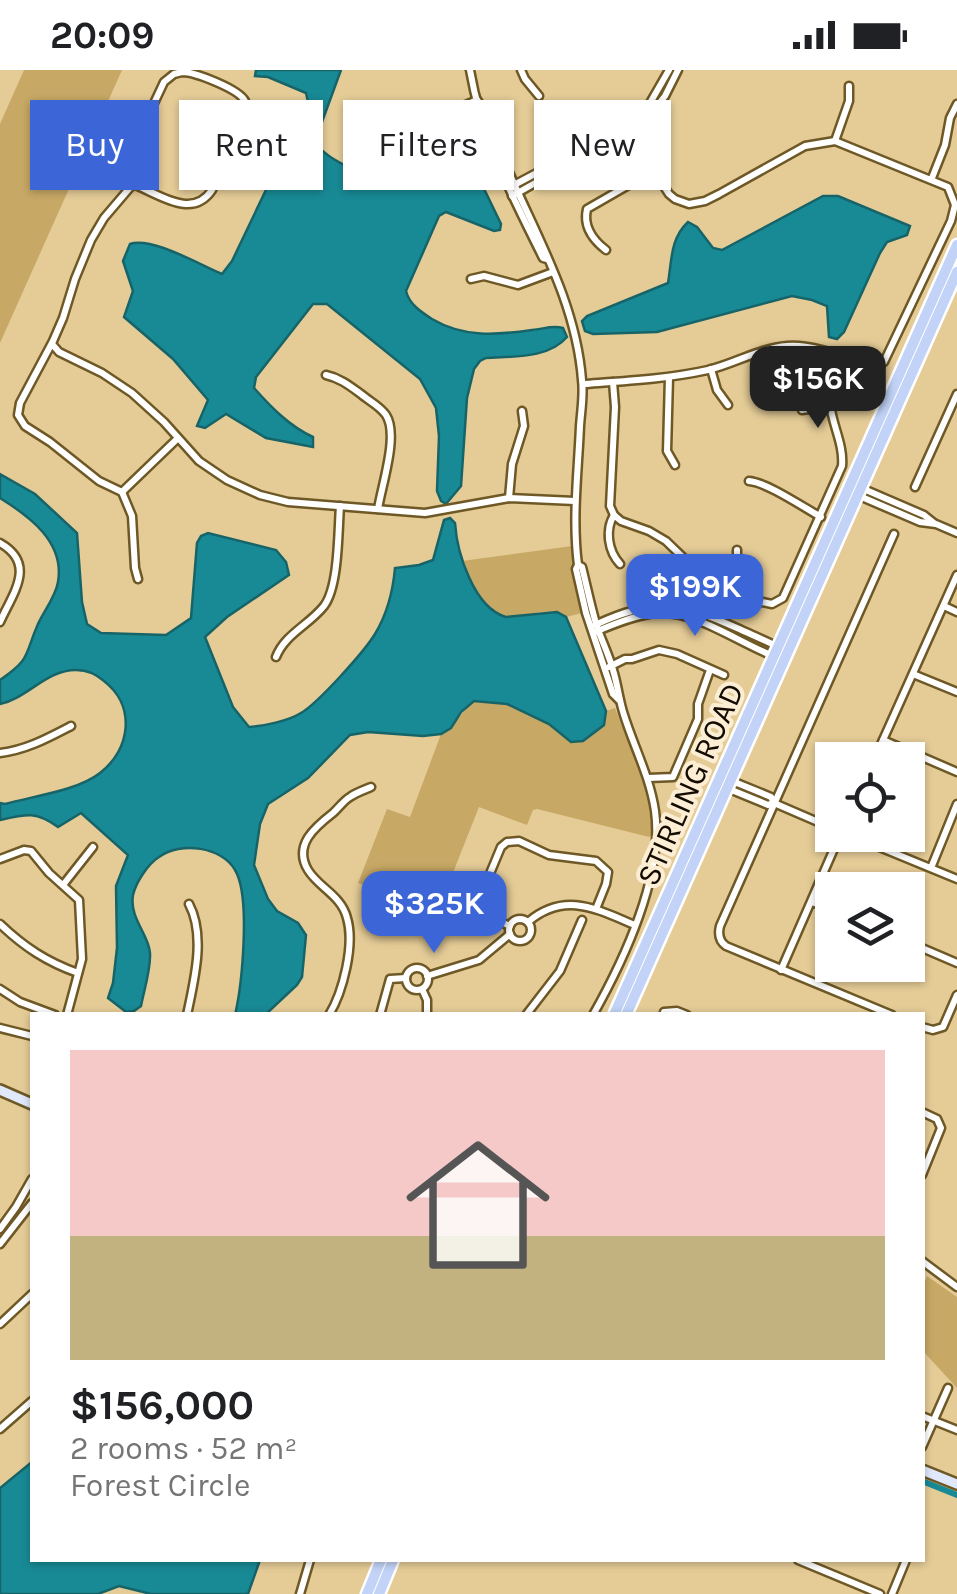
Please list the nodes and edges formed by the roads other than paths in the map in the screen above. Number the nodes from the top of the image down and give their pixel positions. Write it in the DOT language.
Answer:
graph roads {
  1 [pos="470,70"];
  2 [pos="521,70"];
  3 [pos="669,70"];
  4 [pos="678,70"];
  5 [pos="849,86"];
  6 [pos="539,96"];
  7 [pos="477,100"];
  8 [pos="652,100"];
  9 [pos="661,100"];
  10 [pos="957,104"];
  11 [pos="834,141"];
  12 [pos="932,178"];
  13 [pos="534,179"];
  14 [pos="133,184"];
  15 [pos="128,190"];
  16 [pos="514,190"];
  17 [pos="619,190"];
  18 [pos="666,190"];
  19 [pos="957,245"];
  20 [pos="606,250"];
  21 [pos="553,272"];
  22 [pos="957,272"];
  23 [pos="471,279"];
  24 [pos="52,344"];
  25 [pos="842,356"];
  26 [pos="711,369"];
  27 [pos="326,375"];
  28 [pos="669,377"];
  29 [pos="613,382"];
  30 [pos="583,384"];
  31 [pos="957,394"];
  32 [pos="728,405"];
  33 [pos="830,406"];
  34 [pos="802,410"];
  35 [pos="522,411"];
  36 [pos="177,439"];
  37 [pos="675,465"];
  38 [pos="749,480"];
  39 [pos="915,487"];
  40 [pos="854,490"];
  41 [pos="122,492"];
  42 [pos="510,498"];
  43 [pos="575,501"];
  44 [pos="340,506"];
  45 [pos="378,509"];
  46 [pos="614,515"];
  47 [pos="821,516"];
  48 [pos="957,533"];
  49 [pos="894,534"];
  50 [pos="0,543"];
  51 [pos="737,550"];
  52 [pos="620,564"];
  53 [pos="957,575"];
  54 [pos="138,579"];
  55 [pos="728,586"];
  56 [pos="944,606"];
  57 [pos="957,612"];
  58 [pos="0,622"];
  59 [pos="594,629"];
  60 [pos="776,652"];
  61 [pos="276,657"];
  62 [pos="787,657"];
  63 [pos="608,667"];
  64 [pos="710,670"];
  65 [pos="913,674"];
  66 [pos="724,675"];
  67 [pos="957,692"];
  68 [pos="71,726"];
  69 [pos="883,740"];
  70 [pos="0,753"];
  71 [pos="957,772"];
  72 [pos="648,778"];
  73 [pos="724,783"];
  74 [pos="371,787"];
  75 [pos="774,803"];
  76 [pos="957,804"];
  77 [pos="815,821"];
  78 [pos="94,847"];
  79 [pos="833,852"];
  80 [pos="892,852"];
  81 [pos="0,860"];
  82 [pos="931,868"];
  83 [pos="957,880"];
  84 [pos="62,885"];
  85 [pos="812,902"];
  86 [pos="815,903"];
  87 [pos="189,904"];
  88 [pos="596,909"];
  89 [pos="582,920"];
  90 [pos="528,922"];
  91 [pos="0,924"];
  92 [pos="635,925"];
  93 [pos="510,930"];
  94 [pos="925,949"];
  95 [pos="957,962"];
  96 [pos="782,970"];
  97 [pos="78,972"];
  98 [pos="427,976"];
  99 [pos="406,978"];
  100 [pos="422,988"];
  101 [pos="0,989"];
  102 [pos="957,996"];
  103 [pos="46,1012"];
  104 [pos="67,1012"];
  105 [pos="188,1012"];
  106 [pos="330,1012"];
  107 [pos="381,1012"];
  108 [pos="428,1012"];
  109 [pos="528,1012"];
  110 [pos="595,1012"];
  111 [pos="615,1012"];
  112 [pos="627,1012"];
  113 [pos="664,1012"];
  114 [pos="680,1012"];
  115 [pos="885,1012"];
  116 [pos="0,1028"];
  117 [pos="925,1029"];
  118 [pos="30,1036"];
  119 [pos="0,1090"];
  120 [pos="30,1103"];
  121 [pos="925,1113"];
  122 [pos="925,1168"];
  123 [pos="30,1190"];
  124 [pos="30,1206"];
  125 [pos="0,1229"];
  126 [pos="0,1244"];
  127 [pos="925,1263"];
  128 [pos="956,1284"];
  129 [pos="30,1296"];
  130 [pos="0,1324"];
  131 [pos="948,1388"];
  132 [pos="30,1403"];
  133 [pos="925,1417"];
  134 [pos="934,1421"];
  135 [pos="0,1429"];
  136 [pos="957,1430"];
  137 [pos="925,1440"];
  138 [pos="925,1471"];
  139 [pos="957,1484"];
  140 [pos="309,1562"];
  141 [pos="380,1562"];
  142 [pos="392,1562"];
  143 [pos="803,1562"];
  144 [pos="905,1562"];
  145 [pos="373,1593"];
  146 [pos="300,1594"];
  147 [pos="880,1594"];
  148 [pos="892,1594"];
  1 -- 7 [label="street"];
  2 -- 6 [label="street"];
  3 -- 8 [label="street"];
  4 -- 9 [label="street"];
  5 -- 11 [label="street"];
  10 -- 12 [label="street"];
  11 -- 12 [label="street"];
  11 -- 18 [label="street"];
  12 -- 25 [label="street"];
  13 -- 16 [label="street"];
  14 -- 14 [label="street"];
  15 -- 24 [label="street"];
  16 -- 21 [label="street"];
  17 -- 20 [label="street"];
  19 -- 40 [label="main road, STIRLING ROAD"];
  21 -- 23 [label="street"];
  21 -- 30 [label="street"];
  22 -- 40 [label="main road, STIRLING ROAD"];
  24 -- 36 [label="street"];
  24 -- 41 [label="street"];
  25 -- 26 [label="street"];
  25 -- 33 [label="street"];
  26 -- 28 [label="street"];
  26 -- 32 [label="street"];
  27 -- 45 [label="street"];
  28 -- 29 [label="street"];
  28 -- 37 [label="street"];
  29 -- 30 [label="street"];
  29 -- 46 [label="street"];
  30 -- 43 [label="street"];
  31 -- 39 [label="street"];
  33 -- 34 [label="street"];
  33 -- 47 [label="street"];
  35 -- 42 [label="street"];
  36 -- 41 [label="street"];
  36 -- 44 [label="street"];
  38 -- 47 [label="street"];
  40 -- 48 [label="street"];
  40 -- 60 [label="main road, STIRLING ROAD"];
  40 -- 62 [label="main road, STIRLING ROAD"];
  41 -- 54 [label="street"];
  42 -- 43 [label="street"];
  42 -- 45 [label="street"];
  43 -- 59 [label="street"];
  44 -- 45 [label="street"];
  44 -- 61 [label="street"];
  46 -- 52 [label="street"];
  46 -- 55 [label="street"];
  47 -- 55 [label="street"];
  49 -- 75 [label="street"];
  50 -- 58 [label="street"];
  51 -- 55 [label="street"];
  53 -- 56 [label="street"];
  56 -- 57 [label="street"];
  56 -- 65 [label="street"];
  59 -- 60 [label="street"];
  59 -- 63 [label="street"];
  60 -- 62 [label="street"];
  60 -- 73 [label="main road, STIRLING ROAD"];
  62 -- 73 [label="main road, STIRLING ROAD"];
  63 -- 64 [label="street"];
  63 -- 72 [label="street"];
  64 -- 66 [label="street"];
  64 -- 72 [label="street"];
  65 -- 67 [label="street"];
  65 -- 69 [label="street"];
  68 -- 70 [label="street"];
  69 -- 71 [label="street"];
  72 -- 92 [label="street"];
  73 -- 75 [label="street"];
  73 -- 111 [label="main road, STIRLING ROAD"];
  73 -- 112 [label="main road, STIRLING ROAD"];
  74 -- 106 [label="street"];
  75 -- 77 [label="street"];
  75 -- 96 [label="street"];
  76 -- 82 [label="street"];
  78 -- 84 [label="street"];
  79 -- 85 [label="street"];
  80 -- 82 [label="street"];
  81 -- 84 [label="street"];
  82 -- 83 [label="street"];
  84 -- 97 [label="street"];
  85 -- 86 [label="street"];
  85 -- 96 [label="street"];
  87 -- 105 [label="street"];
  88 -- 90 [label="street"];
  88 -- 92 [label="street"];
  88 -- 93 [label="street"];
  89 -- 109 [label="street"];
  90 -- 93 [label="street"];
  90 -- 93 [label="street"];
  91 -- 97 [label="street"];
  92 -- 110 [label="street"];
  93 -- 98 [label="street"];
  94 -- 95 [label="street"];
  96 -- 115 [label="street"];
  97 -- 104 [label="street"];
  98 -- 99 [label="street"];
  98 -- 100 [label="street"];
  99 -- 100 [label="street"];
  99 -- 107 [label="street"];
  100 -- 108 [label="street"];
  101 -- 103 [label="street"];
  102 -- 117 [label="street"];
  113 -- 114 [label="street"];
  116 -- 118 [label="street"];
  119 -- 120 [label="street"];
  121 -- 122 [label="street"];
  123 -- 125 [label="street"];
  124 -- 126 [label="street"];
  127 -- 128 [label="street"];
  129 -- 130 [label="street"];
  131 -- 134 [label="street"];
  132 -- 135 [label="street"];
  133 -- 134 [label="street"];
  134 -- 136 [label="street"];
  134 -- 137 [label="street"];
  138 -- 139 [label="street"];
  140 -- 146 [label="street"];
  141 -- 145 [label="main road"];
  142 -- 145 [label="main road"];
  143 -- 147 [label="street"];
  144 -- 148 [label="street"];
}
